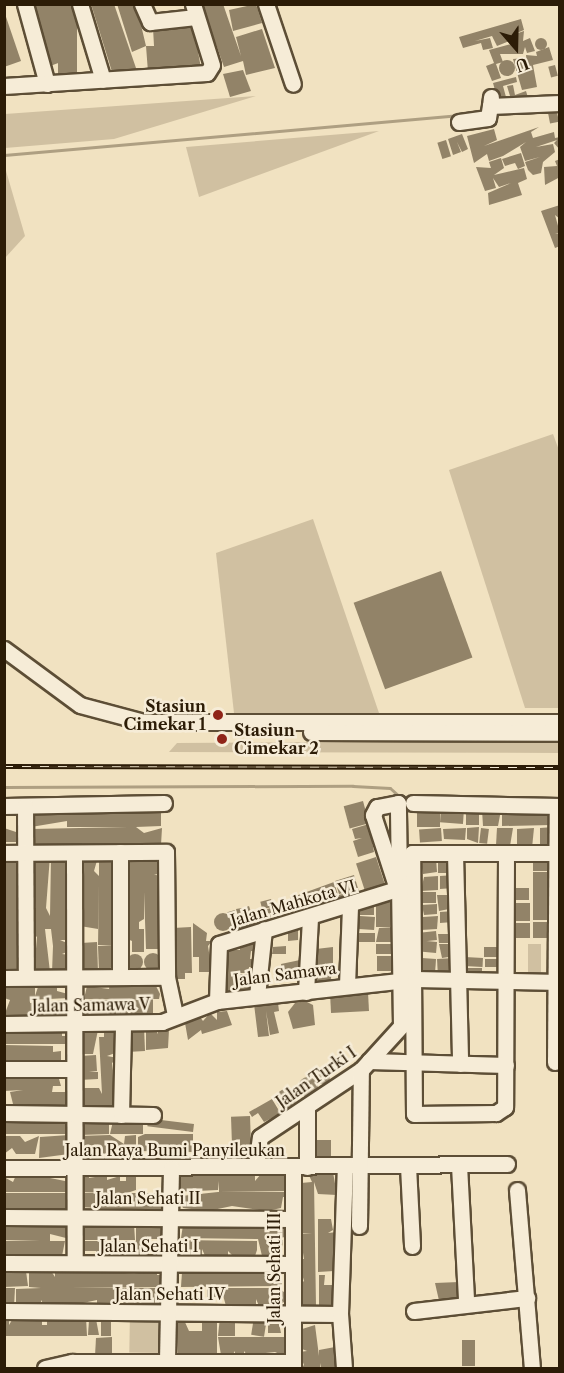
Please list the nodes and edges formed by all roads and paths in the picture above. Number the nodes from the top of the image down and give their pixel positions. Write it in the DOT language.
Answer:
graph roads {
  1 [pos="25,4"];
  2 [pos="80,4"];
  3 [pos="142,4"];
  4 [pos="266,4"];
  5 [pos="194,10"];
  6 [pos="103,80"];
  7 [pos="47,84"];
  8 [pos="293,84"];
  9 [pos="4,86"];
  10 [pos="560,102"];
  11 [pos="459,122"];
  12 [pos="4,649"];
  13 [pos="4,661"];
  14 [pos="560,722"];
  15 [pos="353,727"];
  16 [pos="560,733"];
  17 [pos="164,803"];
  18 [pos="406,803"];
  19 [pos="4,806"];
  20 [pos="25,806"];
  21 [pos="558,806"];
  22 [pos="120,852"];
  23 [pos="4,853"];
  24 [pos="25,853"];
  25 [pos="74,853"];
  26 [pos="454,853"];
  27 [pos="506,853"];
  28 [pos="558,853"];
  29 [pos="397,889"];
  30 [pos="350,906"];
  31 [pos="309,918"];
  32 [pos="264,929"];
  33 [pos="120,976"];
  34 [pos="26,977"];
  35 [pos="167,977"];
  36 [pos="4,978"];
  37 [pos="74,978"];
  38 [pos="408,980"];
  39 [pos="458,981"];
  40 [pos="508,981"];
  41 [pos="557,982"];
  42 [pos="347,985"];
  43 [pos="306,992"];
  44 [pos="257,996"];
  45 [pos="217,1001"];
  46 [pos="175,1014"];
  47 [pos="4,1024"];
  48 [pos="73,1024"];
  49 [pos="123,1024"];
  50 [pos="557,1027"];
  51 [pos="555,1062"];
  52 [pos="460,1064"];
  53 [pos="411,1065"];
  54 [pos="506,1065"];
  55 [pos="365,1066"];
  56 [pos="4,1069"];
  57 [pos="73,1069"];
  58 [pos="307,1107"];
  59 [pos="4,1113"];
  60 [pos="75,1114"];
  61 [pos="124,1115"];
  62 [pos="153,1115"];
  63 [pos="507,1164"];
  64 [pos="256,1165"];
  65 [pos="459,1165"];
  66 [pos="408,1166"];
  67 [pos="300,1167"];
  68 [pos="351,1167"];
  69 [pos="4,1168"];
  70 [pos="75,1168"];
  71 [pos="171,1168"];
  72 [pos="517,1190"];
  73 [pos="169,1215"];
  74 [pos="4,1217"];
  75 [pos="75,1217"];
  76 [pos="292,1219"];
  77 [pos="359,1226"];
  78 [pos="411,1246"];
  79 [pos="4,1263"];
  80 [pos="75,1263"];
  81 [pos="169,1264"];
  82 [pos="293,1264"];
  83 [pos="527,1298"];
  84 [pos="466,1299"];
  85 [pos="4,1311"];
  86 [pos="414,1311"];
  87 [pos="168,1312"];
  88 [pos="292,1312"];
  89 [pos="338,1314"];
  90 [pos="167,1360"];
  91 [pos="202,1365"];
  92 [pos="244,1365"];
  93 [pos="292,1365"];
  94 [pos="45,1368"];
  95 [pos="344,1368"];
  96 [pos="532,1368"];
  1 -- 7 [label="street"];
  2 -- 6 [label="street"];
  3 -- 5 [label="street"];
  4 -- 8 [label="street"];
  5 -- 6 [label="street"];
  6 -- 7 [label="street"];
  7 -- 9 [label="street"];
  10 -- 11 [label="street"];
  12 -- 15 [label="street"];
  13 -- 15 [label="street"];
  14 -- 15 [label="street"];
  15 -- 16 [label="street"];
  17 -- 20 [label="street"];
  18 -- 21 [label="street"];
  18 -- 29 [label="street"];
  18 -- 29 [label="street"];
  19 -- 20 [label="street"];
  20 -- 24 [label="street"];
  21 -- 28 [label="street"];
  22 -- 25 [label="street"];
  22 -- 33 [label="street"];
  22 -- 35 [label="street"];
  23 -- 24 [label="street"];
  24 -- 25 [label="street"];
  24 -- 34 [label="street"];
  25 -- 37 [label="street"];
  26 -- 27 [label="street"];
  26 -- 38 [label="street"];
  26 -- 39 [label="street"];
  27 -- 28 [label="street"];
  27 -- 40 [label="street"];
  28 -- 41 [label="street"];
  29 -- 30 [label="street, Jalan Mahkota VI"];
  29 -- 38 [label="street"];
  30 -- 31 [label="street, Jalan Mahkota VI"];
  30 -- 42 [label="street"];
  31 -- 32 [label="street, Jalan Mahkota VI"];
  31 -- 43 [label="street"];
  32 -- 44 [label="street"];
  32 -- 45 [label="street, Jalan Mahkota VI"];
  33 -- 35 [label="street"];
  33 -- 37 [label="street"];
  34 -- 36 [label="street"];
  34 -- 37 [label="street"];
  35 -- 46 [label="street"];
  37 -- 48 [label="street"];
  38 -- 39 [label="street, Jalan Samawa"];
  38 -- 42 [label="street, Jalan Samawa"];
  38 -- 53 [label="street"];
  38 -- 55 [label="street, Jalan Turki I"];
  39 -- 40 [label="street, Jalan Samawa"];
  39 -- 52 [label="street"];
  40 -- 41 [label="street, Jalan Samawa"];
  40 -- 54 [label="street"];
  41 -- 50 [label="street"];
  42 -- 43 [label="street, Jalan Samawa"];
  43 -- 44 [label="street, Jalan Samawa"];
  44 -- 45 [label="street, Jalan Samawa"];
  45 -- 46 [label="street, Jalan Samawa"];
  46 -- 49 [label="street, Jalan Samawa V"];
  47 -- 48 [label="street, Jalan Samawa V"];
  48 -- 49 [label="street, Jalan Samawa V"];
  48 -- 57 [label="street"];
  49 -- 61 [label="street"];
  50 -- 51 [label="street"];
  52 -- 53 [label="street"];
  52 -- 54 [label="street"];
  53 -- 54 [label="street"];
  53 -- 55 [label="street"];
  55 -- 58 [label="street, Jalan Turki I"];
  55 -- 68 [label="street"];
  56 -- 57 [label="street"];
  57 -- 60 [label="street"];
  58 -- 64 [label="street, Jalan Turki I"];
  58 -- 67 [label="street, Jalan Sehati III"];
  59 -- 60 [label="street"];
  60 -- 61 [label="street"];
  60 -- 70 [label="street"];
  61 -- 62 [label="street"];
  63 -- 65 [label="street, Jalan Raya Bumi Panyileukan"];
  64 -- 67 [label="street, Jalan Raya Bumi Panyileukan"];
  64 -- 71 [label="street, Jalan Raya Bumi Panyileukan"];
  65 -- 66 [label="street, Jalan Raya Bumi Panyileukan"];
  65 -- 84 [label="street"];
  66 -- 68 [label="street, Jalan Raya Bumi Panyileukan"];
  66 -- 78 [label="street"];
  67 -- 68 [label="street, Jalan Raya Bumi Panyileukan"];
  67 -- 76 [label="street, Jalan Sehati III"];
  68 -- 77 [label="street"];
  68 -- 89 [label="street"];
  69 -- 70 [label="street, Jalan Raya Bumi Panyileukan"];
  70 -- 71 [label="street, Jalan Raya Bumi Panyileukan"];
  70 -- 75 [label="street"];
  71 -- 73 [label="street"];
  72 -- 83 [label="street"];
  73 -- 75 [label="street, Jalan Sehati II"];
  73 -- 76 [label="street, Jalan Sehati II"];
  73 -- 81 [label="street"];
  74 -- 75 [label="street, Jalan Sehati II"];
  75 -- 80 [label="street"];
  76 -- 82 [label="street, Jalan Sehati III"];
  79 -- 80 [label="street, Jalan Sehati I"];
  80 -- 81 [label="street, Jalan Sehati I"];
  81 -- 82 [label="street, Jalan Sehati I"];
  81 -- 87 [label="street"];
  82 -- 88 [label="street, Jalan Sehati III"];
  83 -- 86 [label="street"];
  83 -- 96 [label="street"];
  85 -- 87 [label="street, Jalan Sehati IV"];
  87 -- 88 [label="street, Jalan Sehati IV"];
  87 -- 90 [label="street"];
  88 -- 89 [label="street, Jalan Sehati IV"];
  88 -- 93 [label="street, Jalan Sehati III"];
  89 -- 95 [label="street"];
  90 -- 91 [label="street"];
  90 -- 94 [label="street"];
  91 -- 92 [label="street"];
  92 -- 93 [label="street"];
}
